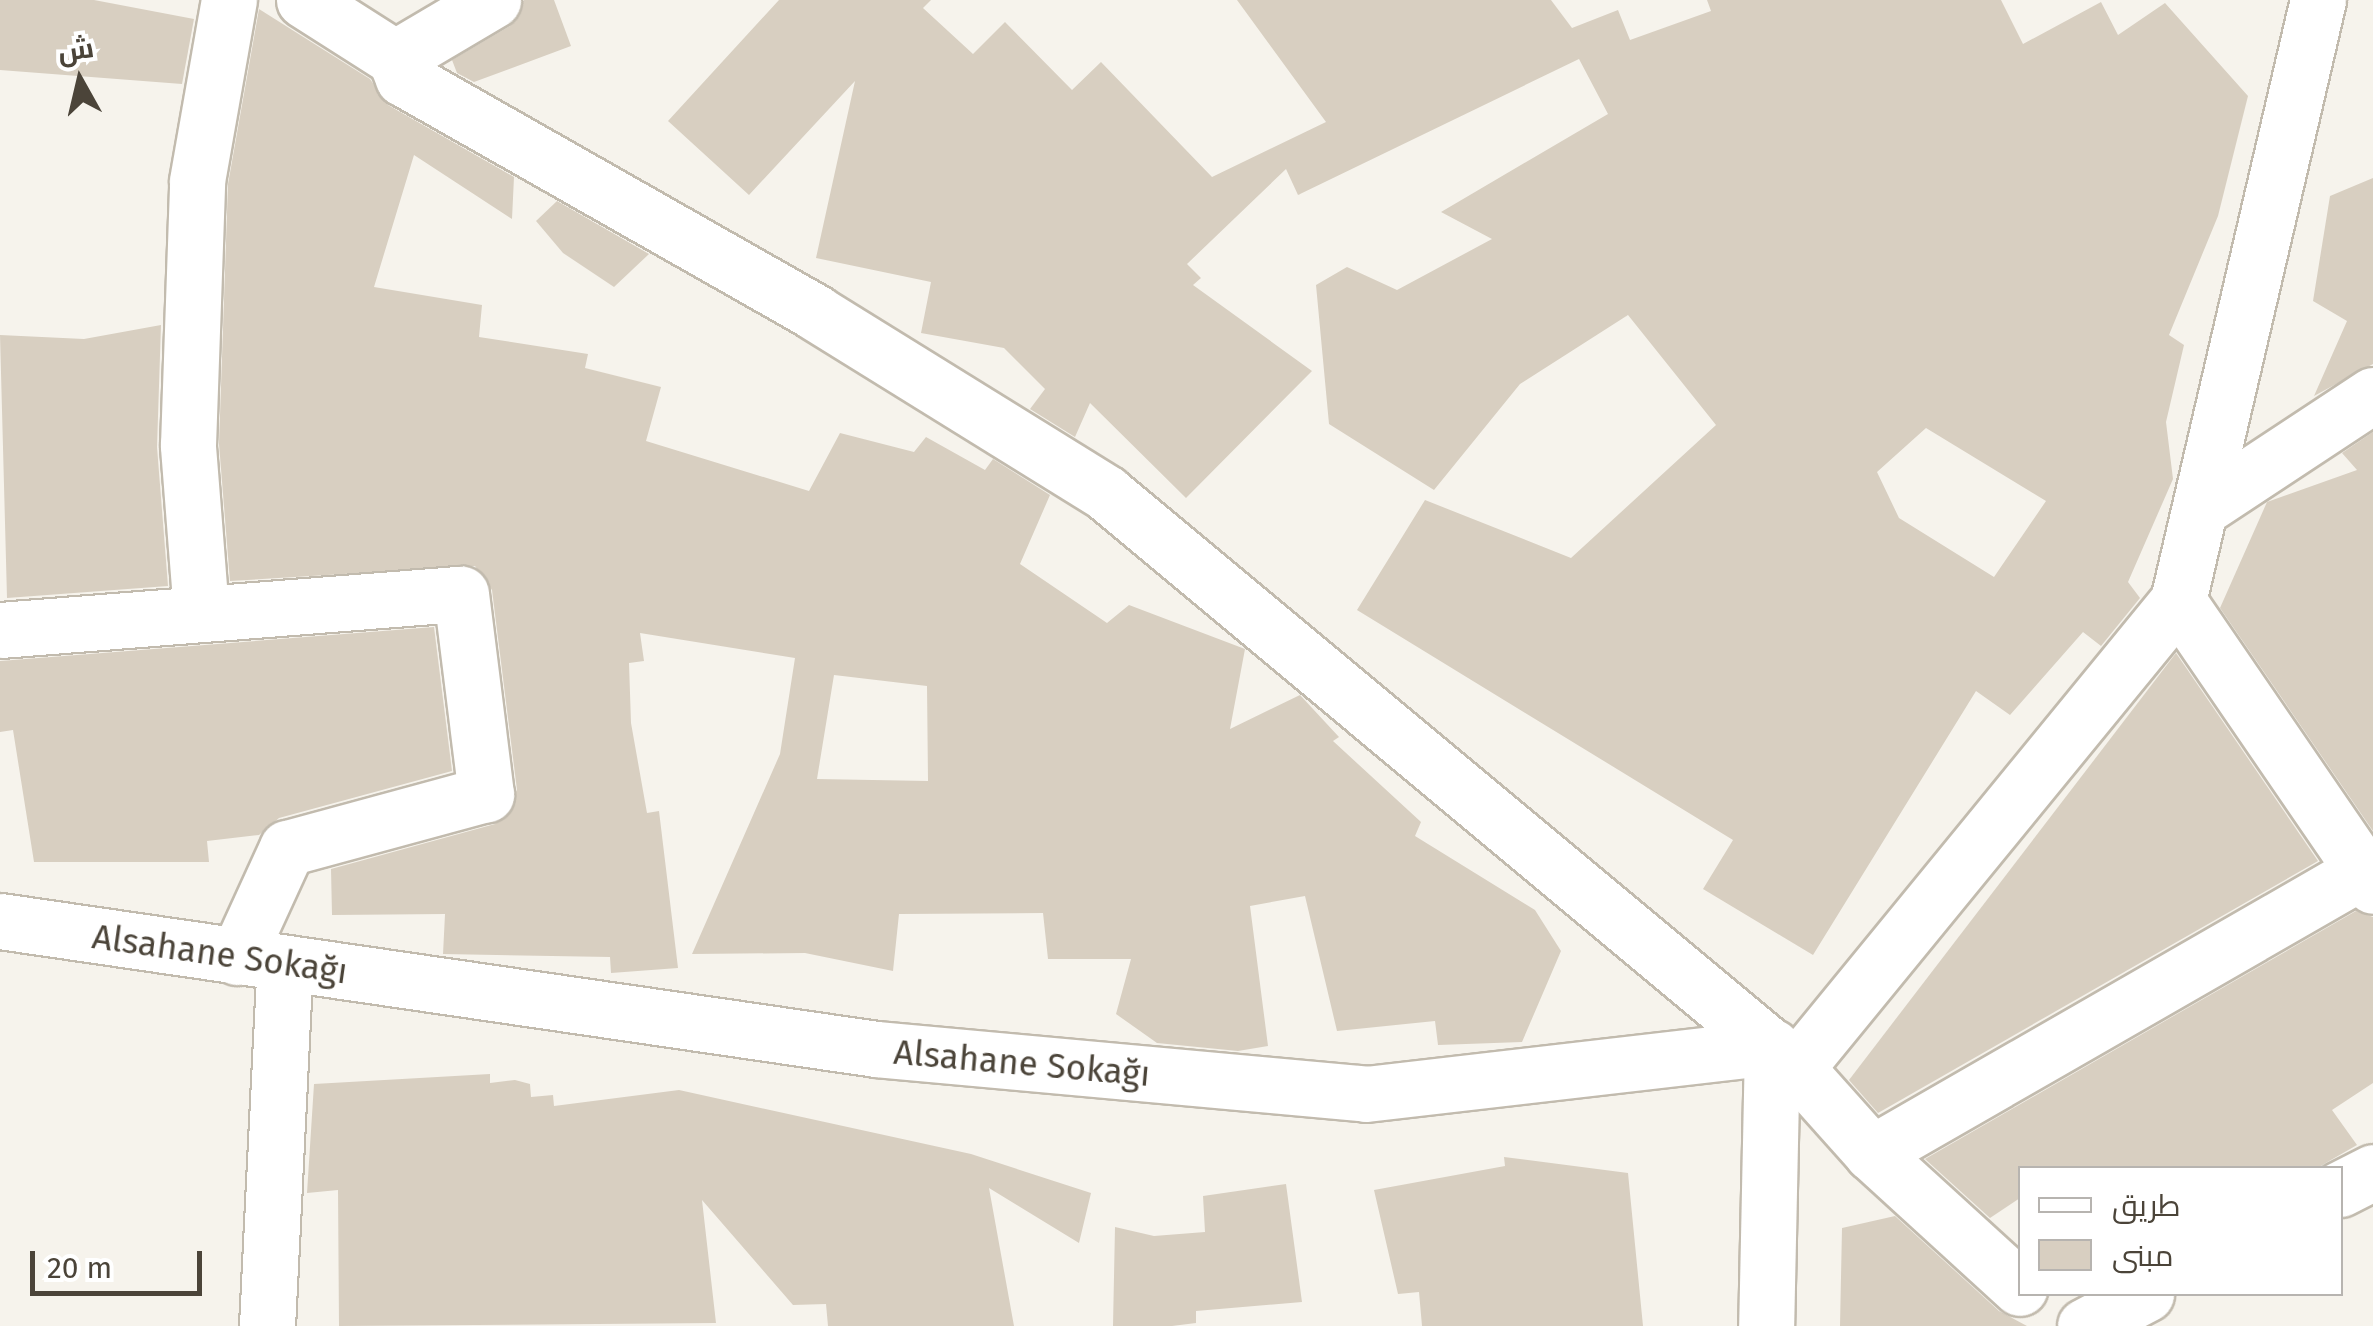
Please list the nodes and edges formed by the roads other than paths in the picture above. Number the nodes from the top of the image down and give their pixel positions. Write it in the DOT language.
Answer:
graph roads {
  1 [pos="229,0"];
  2 [pos="304,0"];
  3 [pos="493,0"];
  4 [pos="2318,0"];
  5 [pos="394,58"];
  6 [pos="2373,395"];
  7 [pos="2200,509"];
  8 [pos="2178,601"];
  9 [pos="201,612"];
  10 [pos="0,630"];
  11 [pos="2369,874"];
  12 [pos="0,921"];
  13 [pos="261,960"];
  14 [pos="1784,1058"];
  15 [pos="1872,1153"];
  16 [pos="2373,1172"];
  17 [pos="2343,1187"];
  18 [pos="2018,1286"];
  19 [pos="2028,1296"];
  20 [pos="2142,1296"];
  21 [pos="268,1326"];
  22 [pos="1766,1326"];
  23 [pos="2062,1326"];
  24 [pos="2085,1326"];
  1 -- 9 [label="street"];
  2 -- 5 [label="street"];
  3 -- 5 [label="street"];
  4 -- 7 [label="street"];
  5 -- 14 [label="street"];
  6 -- 7 [label="street"];
  7 -- 8 [label="street"];
  8 -- 11 [label="street"];
  8 -- 14 [label="street"];
  9 -- 10 [label="street"];
  9 -- 13 [label="street"];
  11 -- 15 [label="street"];
  12 -- 13 [label="street, Alsahane Sokağı"];
  13 -- 14 [label="street, Alsahane Sokağı"];
  13 -- 21 [label="street"];
  14 -- 15 [label="street"];
  14 -- 22 [label="street"];
  15 -- 18 [label="street"];
  16 -- 17 [label="street"];
  19 -- 23 [label="street"];
  20 -- 24 [label="street"];
}
